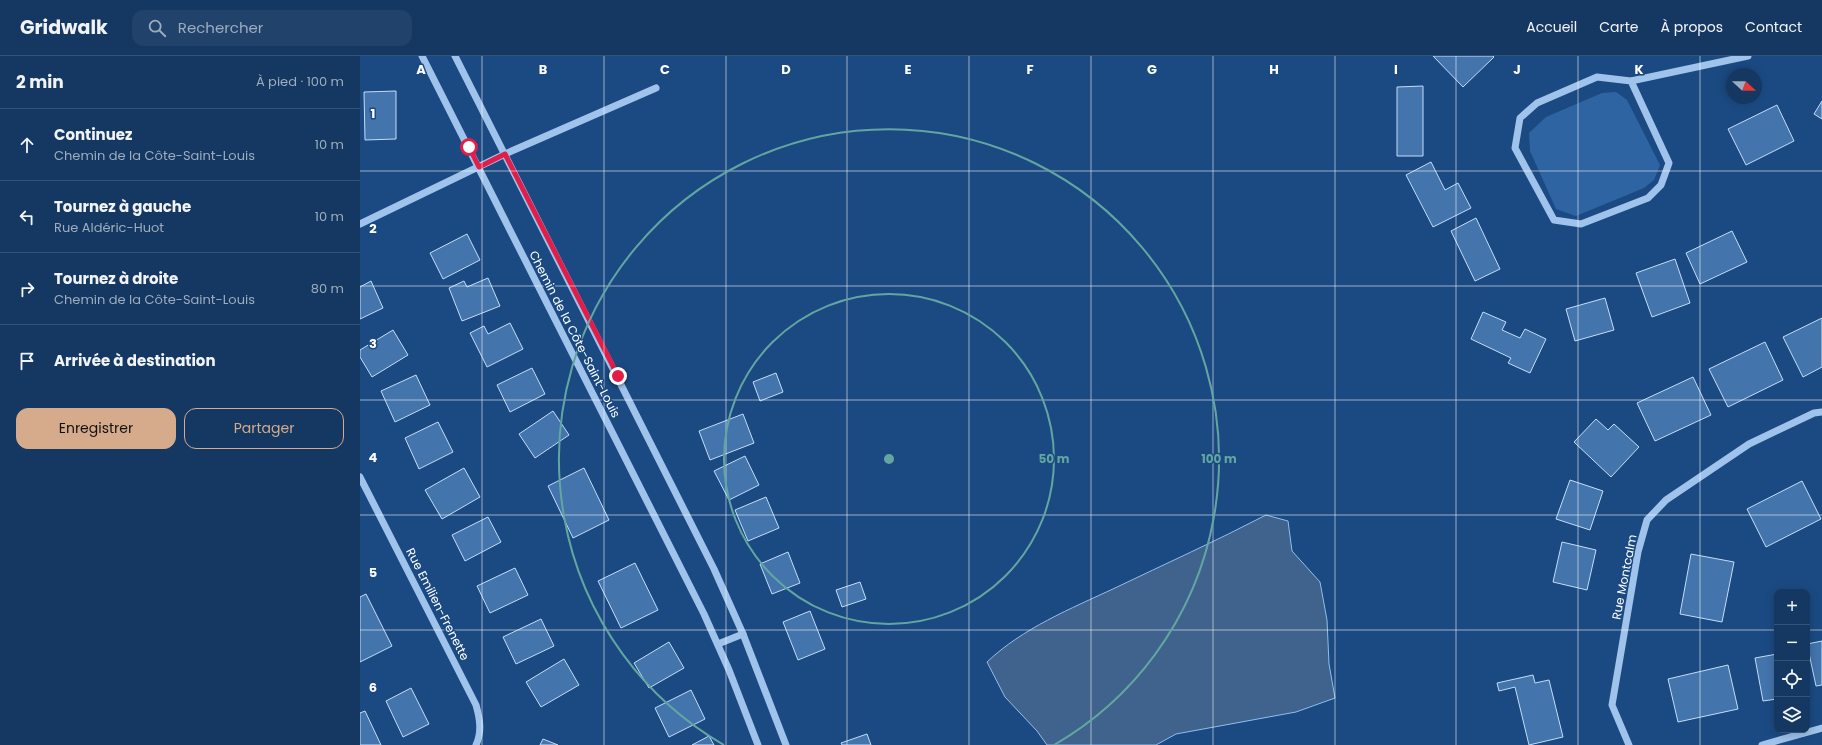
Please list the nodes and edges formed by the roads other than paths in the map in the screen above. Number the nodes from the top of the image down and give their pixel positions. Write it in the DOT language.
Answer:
graph roads {
  1 [pos="422,56"];
  2 [pos="455,56"];
  3 [pos="1748,56"];
  4 [pos="1631,80"];
  5 [pos="656,88"];
  6 [pos="505,154"];
  7 [pos="479,167"];
  8 [pos="360,224"];
  9 [pos="1822,412"];
  10 [pos="360,477"];
  11 [pos="743,634"];
  12 [pos="718,644"];
  13 [pos="1822,728"];
  14 [pos="476,745"];
  15 [pos="758,745"];
  16 [pos="786,745"];
  17 [pos="1629,745"];
  18 [pos="1762,745"];
  1 -- 7 [label="street, Chemin de la Côte-Saint-Louis"];
  2 -- 6 [label="street, Chemin de la Côte-Saint-Louis"];
  3 -- 4 [label="street"];
  4 -- 4 [label="street"];
  5 -- 6 [label="street"];
  6 -- 7 [label="street"];
  6 -- 11 [label="street, Chemin de la Côte-Saint-Louis"];
  7 -- 8 [label="street"];
  7 -- 12 [label="street, Chemin de la Côte-Saint-Louis"];
  9 -- 17 [label="street, Rue Montcalm"];
  10 -- 14 [label="street, Rue Emilien-Frenette"];
  11 -- 12 [label="street"];
  11 -- 16 [label="street, Chemin de la Côte-Saint-Louis"];
  12 -- 15 [label="street, Chemin de la Côte-Saint-Louis"];
  13 -- 18 [label="street"];
}
